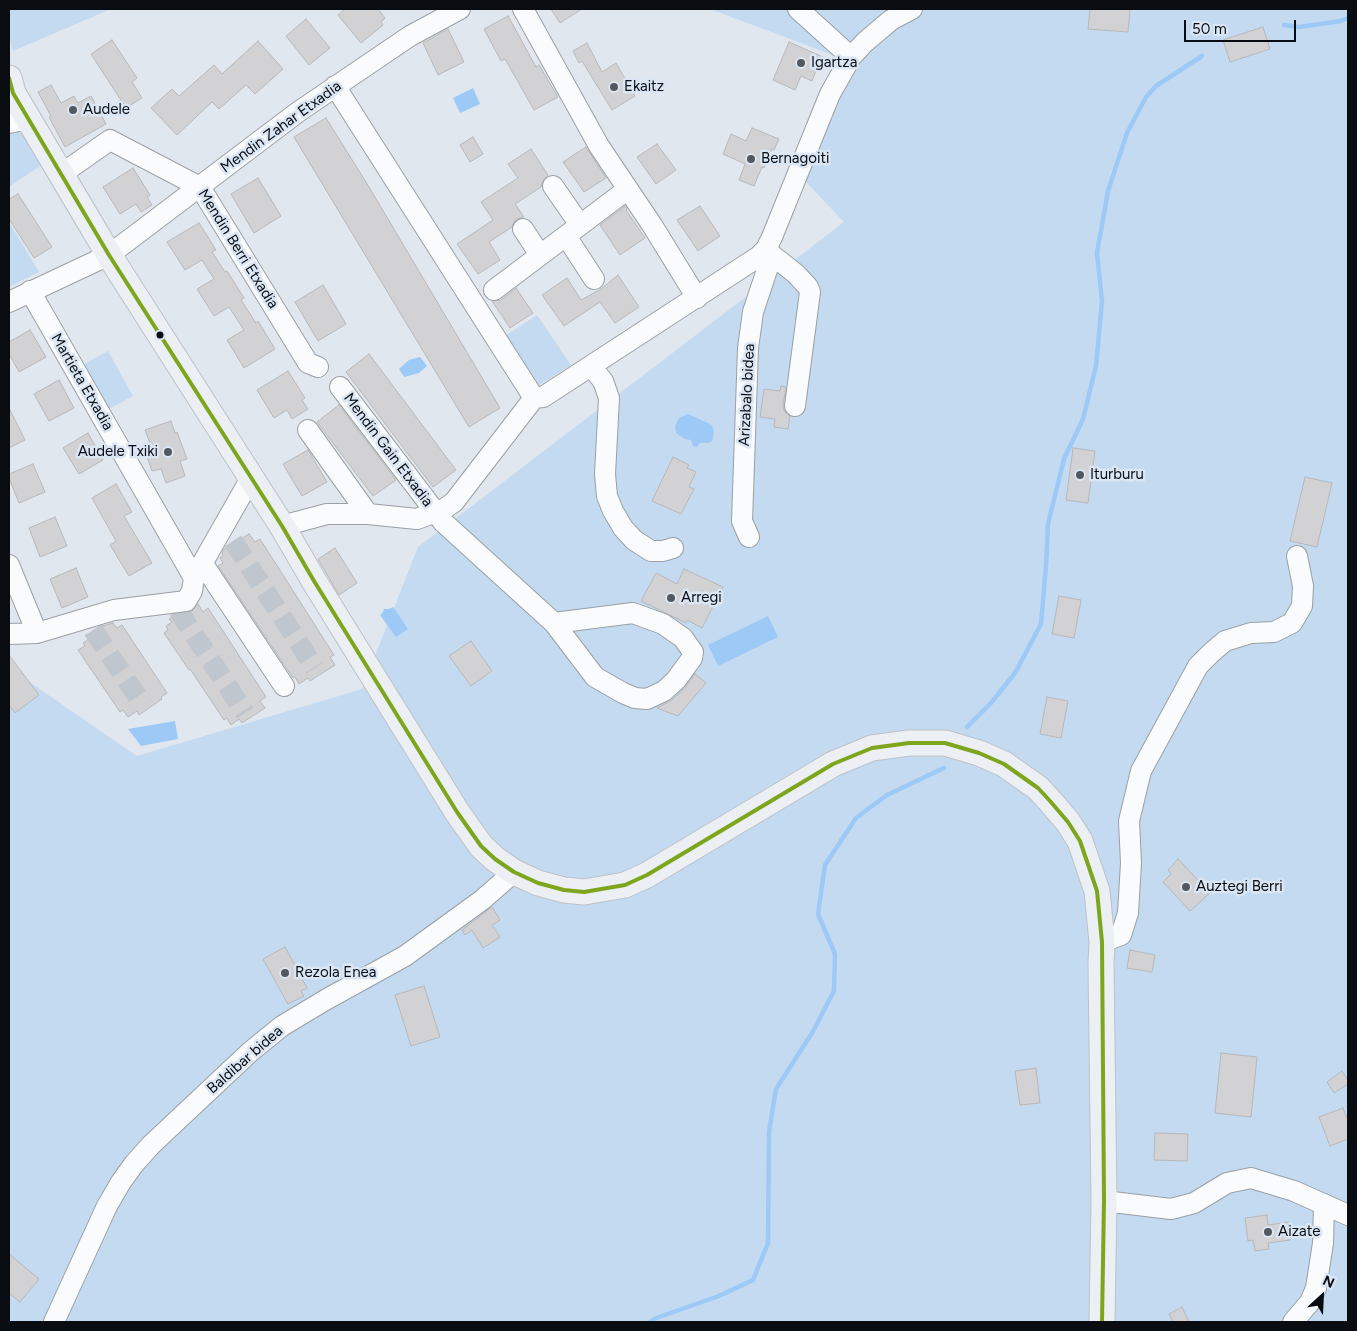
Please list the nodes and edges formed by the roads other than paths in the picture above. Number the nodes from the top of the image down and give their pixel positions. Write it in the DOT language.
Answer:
graph roads {
  1 [pos="460,9"];
  2 [pos="523,9"];
  3 [pos="798,9"];
  4 [pos="912,9"];
  5 [pos="851,57"];
  6 [pos="9,78"];
  7 [pos="335,86"];
  8 [pos="19,121"];
  9 [pos="60,175"];
  10 [pos="553,186"];
  11 [pos="200,187"];
  12 [pos="628,189"];
  13 [pos="523,229"];
  14 [pos="573,230"];
  15 [pos="769,252"];
  16 [pos="109,255"];
  17 [pos="540,255"];
  18 [pos="594,280"];
  19 [pos="496,281"];
  20 [pos="30,291"];
  21 [pos="697,298"];
  22 [pos="9,302"];
  23 [pos="591,366"];
  24 [pos="318,367"];
  25 [pos="340,387"];
  26 [pos="534,398"];
  27 [pos="795,406"];
  28 [pos="308,430"];
  29 [pos="251,478"];
  30 [pos="436,513"];
  31 [pos="368,514"];
  32 [pos="282,526"];
  33 [pos="749,537"];
  34 [pos="673,548"];
  35 [pos="1297,556"];
  36 [pos="9,565"];
  37 [pos="198,571"];
  38 [pos="554,623"];
  39 [pos="37,633"];
  40 [pos="9,634"];
  41 [pos="284,686"];
  42 [pos="514,872"];
  43 [pos="1102,942"];
  44 [pos="1104,1202"];
  45 [pos="1324,1204"];
  46 [pos="1348,1215"];
  47 [pos="54,1322"];
  48 [pos="1102,1322"];
  49 [pos="1293,1322"];
  1 -- 7 [label="street, Mendin Zahar Etxadia"];
  2 -- 12 [label="street"];
  3 -- 5 [label="street"];
  4 -- 5 [label="street, Arizabalo bidea"];
  5 -- 15 [label="street, Arizabalo bidea"];
  6 -- 8 [label="main road"];
  7 -- 11 [label="street, Mendin Zahar Etxadia"];
  7 -- 26 [label="street"];
  8 -- 9 [label="main road"];
  9 -- 11 [label="street, Mendin Berri Etxadia"];
  9 -- 16 [label="main road"];
  10 -- 14 [label="street"];
  11 -- 16 [label="street, Mendin Zahar Etxadia"];
  11 -- 24 [label="street, Mendin Berri Etxadia"];
  12 -- 14 [label="street"];
  12 -- 21 [label="street"];
  13 -- 17 [label="street"];
  14 -- 17 [label="street"];
  14 -- 18 [label="street"];
  15 -- 21 [label="street, Arizabalo bidea"];
  15 -- 27 [label="street"];
  15 -- 33 [label="street, Arizabalo bidea"];
  16 -- 20 [label="street"];
  16 -- 29 [label="main road"];
  17 -- 19 [label="street"];
  20 -- 22 [label="street"];
  20 -- 37 [label="street, Martieta Etxadia"];
  21 -- 23 [label="street, Arizabalo bidea"];
  23 -- 26 [label="street, Arizabalo bidea"];
  23 -- 34 [label="street"];
  25 -- 30 [label="street, Mendin Gain Etxadia"];
  26 -- 30 [label="street, Arizabalo bidea"];
  28 -- 31 [label="street"];
  29 -- 32 [label="main road"];
  29 -- 37 [label="street"];
  30 -- 31 [label="street, Arizabalo bidea"];
  30 -- 38 [label="street"];
  31 -- 32 [label="street, Arizabalo bidea"];
  32 -- 42 [label="main road"];
  35 -- 43 [label="street"];
  36 -- 39 [label="street"];
  37 -- 39 [label="street"];
  37 -- 41 [label="street, Martieta Etxadia"];
  38 -- 38 [label="street"];
  39 -- 40 [label="street"];
  42 -- 43 [label="main road"];
  42 -- 47 [label="street, Baldibar bidea"];
  43 -- 44 [label="main road"];
  44 -- 45 [label="street"];
  44 -- 48 [label="main road"];
  45 -- 46 [label="street"];
  45 -- 49 [label="street"];
}
